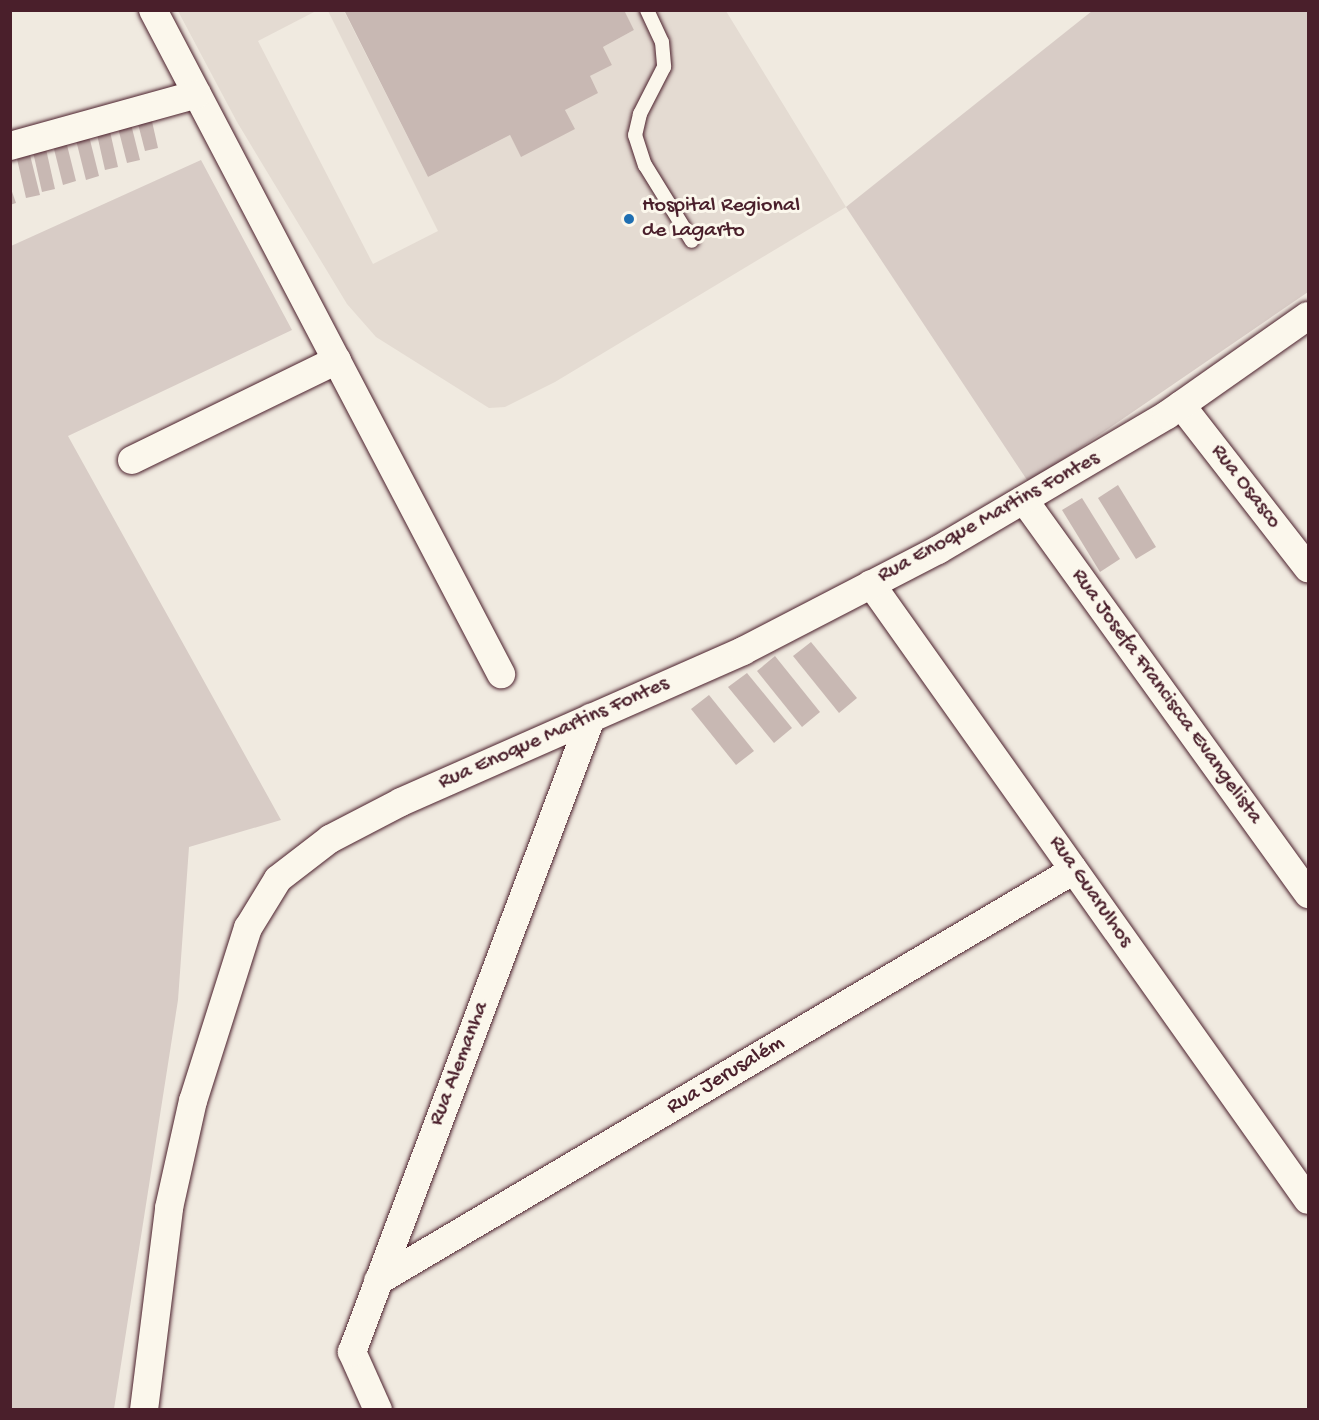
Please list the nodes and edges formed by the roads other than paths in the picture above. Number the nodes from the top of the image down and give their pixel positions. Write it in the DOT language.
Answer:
graph roads {
  1 [pos="153,10"];
  2 [pos="647,10"];
  3 [pos="197,94"];
  4 [pos="10,146"];
  5 [pos="692,241"];
  6 [pos="1308,316"];
  7 [pos="337,360"];
  8 [pos="1181,405"];
  9 [pos="132,460"];
  10 [pos="1024,500"];
  11 [pos="1308,568"];
  12 [pos="872,584"];
  13 [pos="501,674"];
  14 [pos="591,718"];
  15 [pos="1074,870"];
  16 [pos="1308,894"];
  17 [pos="1308,1200"];
  18 [pos="378,1281"];
  19 [pos="144,1410"];
  20 [pos="378,1410"];
  1 -- 3 [label="street"];
  2 -- 5 [label="lane"];
  3 -- 4 [label="street"];
  3 -- 7 [label="street"];
  6 -- 8 [label="street, Rua Enoque Martins Fontes"];
  7 -- 9 [label="street"];
  7 -- 13 [label="street"];
  8 -- 10 [label="street, Rua Enoque Martins Fontes"];
  8 -- 11 [label="street, Rua Osasco"];
  10 -- 12 [label="street, Rua Enoque Martins Fontes"];
  10 -- 16 [label="street, Rua Josefa Franciscca Evangelista"];
  12 -- 14 [label="street, Rua Enoque Martins Fontes"];
  12 -- 15 [label="street, Rua Guarulhos"];
  14 -- 18 [label="street, Rua Alemanha"];
  14 -- 19 [label="street, Rua Enoque Martins Fontes"];
  15 -- 17 [label="street, Rua Guarulhos"];
  15 -- 18 [label="street, Rua Jerusalém"];
  18 -- 20 [label="street, Rua Alemanha"];
}
